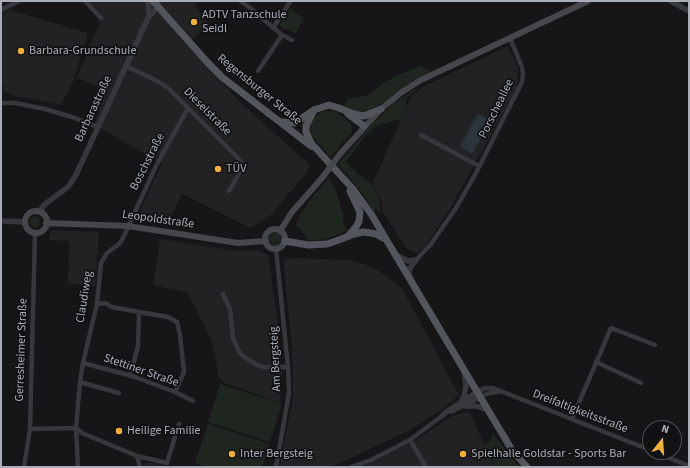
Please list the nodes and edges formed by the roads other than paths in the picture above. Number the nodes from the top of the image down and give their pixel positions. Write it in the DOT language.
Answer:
graph roads {
  1 [pos="19,1"];
  2 [pos="85,1"];
  3 [pos="148,1"];
  4 [pos="240,1"];
  5 [pos="588,1"];
  6 [pos="672,1"];
  7 [pos="290,2"];
  8 [pos="155,4"];
  9 [pos="1,10"];
  10 [pos="689,11"];
  11 [pos="149,16"];
  12 [pos="102,18"];
  13 [pos="273,28"];
  14 [pos="282,35"];
  15 [pos="510,38"];
  16 [pos="292,40"];
  17 [pos="126,66"];
  18 [pos="258,71"];
  19 [pos="1,103"];
  20 [pos="188,108"];
  21 [pos="380,109"];
  22 [pos="314,110"];
  23 [pos="345,111"];
  24 [pos="270,115"];
  25 [pos="280,121"];
  26 [pos="364,126"];
  27 [pos="98,127"];
  28 [pos="421,135"];
  29 [pos="323,157"];
  30 [pos="479,166"];
  31 [pos="347,187"];
  32 [pos="229,191"];
  33 [pos="39,212"];
  34 [pos="1,221"];
  35 [pos="25,222"];
  36 [pos="46,223"];
  37 [pos="128,226"];
  38 [pos="280,231"];
  39 [pos="35,233"];
  40 [pos="346,237"];
  41 [pos="383,238"];
  42 [pos="266,241"];
  43 [pos="285,241"];
  44 [pos="276,249"];
  45 [pos="394,254"];
  46 [pos="416,260"];
  47 [pos="413,285"];
  48 [pos="223,294"];
  49 [pos="97,304"];
  50 [pos="139,312"];
  51 [pos="655,345"];
  52 [pos="596,362"];
  53 [pos="83,363"];
  54 [pos="288,367"];
  55 [pos="463,369"];
  56 [pos="130,376"];
  57 [pos="80,382"];
  58 [pos="641,383"];
  59 [pos="178,387"];
  60 [pos="184,389"];
  61 [pos="175,392"];
  62 [pos="119,393"];
  63 [pos="478,395"];
  64 [pos="193,401"];
  65 [pos="462,401"];
  66 [pos="460,407"];
  67 [pos="488,410"];
  68 [pos="442,416"];
  69 [pos="572,419"];
  70 [pos="179,424"];
  71 [pos="76,428"];
  72 [pos="30,430"];
  73 [pos="410,440"];
  74 [pos="642,447"];
  75 [pos="137,456"];
  76 [pos="674,460"];
  77 [pos="689,466"];
  78 [pos="24,467"];
  79 [pos="78,467"];
  80 [pos="140,467"];
  81 [pos="276,467"];
  82 [pos="351,467"];
  83 [pos="426,467"];
  84 [pos="527,467"];
  1 -- 9 [label="street"];
  2 -- 12 [label="street"];
  3 -- 11 [label="street"];
  4 -- 13 [label="street"];
  5 -- 15 [label="main road"];
  6 -- 10 [label="street"];
  7 -- 13 [label="street"];
  8 -- 11 [label="street, Barbarastraße"];
  8 -- 24 [label="main road, Regensburger Straße"];
  11 -- 17 [label="street, Barbarastraße"];
  13 -- 14 [label="street"];
  14 -- 16 [label="street"];
  14 -- 18 [label="street"];
  15 -- 21 [label="main road"];
  15 -- 30 [label="street, Porscheallee"];
  17 -- 20 [label="street, Dieselstraße"];
  17 -- 27 [label="street, Barbarastraße"];
  19 -- 27 [label="street"];
  20 -- 32 [label="street, Dieselstraße"];
  20 -- 37 [label="street, Boschstraße"];
  21 -- 23 [label="main road"];
  21 -- 26 [label="main road"];
  22 -- 23 [label="main road"];
  22 -- 25 [label="main road"];
  22 -- 29 [label="main road"];
  23 -- 26 [label="main road"];
  24 -- 25 [label="main road, Regensburger Straße"];
  24 -- 31 [label="main road"];
  25 -- 29 [label="main road, Regensburger Straße"];
  26 -- 38 [label="main road, bridge"];
  27 -- 33 [label="street, Barbarastraße"];
  28 -- 30 [label="street"];
  29 -- 45 [label="main road"];
  30 -- 46 [label="street, Porscheallee"];
  31 -- 40 [label="main road"];
  31 -- 41 [label="main road"];
  33 -- 35 [label="main road"];
  33 -- 36 [label="main road"];
  34 -- 35 [label="street"];
  35 -- 39 [label="main road"];
  36 -- 37 [label="main road, Leopoldstraße"];
  36 -- 39 [label="main road"];
  37 -- 42 [label="main road, Leopoldstraße"];
  37 -- 49 [label="street, Claudiweg"];
  38 -- 42 [label="main road"];
  38 -- 43 [label="main road"];
  39 -- 72 [label="street, Gerresheimer Straße"];
  40 -- 41 [label="main road"];
  40 -- 43 [label="main road"];
  41 -- 45 [label="main road"];
  42 -- 44 [label="main road"];
  43 -- 44 [label="main road"];
  44 -- 54 [label="street, Am Bergsteig"];
  45 -- 46 [label="street"];
  45 -- 47 [label="main road"];
  46 -- 47 [label="street"];
  47 -- 55 [label="main road"];
  48 -- 54 [label="street"];
  49 -- 50 [label="street"];
  49 -- 53 [label="street, Claudiweg"];
  50 -- 56 [label="street"];
  50 -- 59 [label="street"];
  51 -- 52 [label="street"];
  52 -- 58 [label="street"];
  52 -- 69 [label="street"];
  53 -- 56 [label="street, Stettiner Straße"];
  53 -- 57 [label="street, Claudiweg"];
  54 -- 81 [label="street, Am Bergsteig"];
  55 -- 63 [label="main road"];
  55 -- 65 [label="street"];
  56 -- 61 [label="street, Stettiner Straße"];
  57 -- 62 [label="street"];
  57 -- 71 [label="street, Claudiweg"];
  59 -- 60 [label="street"];
  59 -- 61 [label="street"];
  61 -- 64 [label="street, Stettiner Straße"];
  63 -- 65 [label="street"];
  63 -- 66 [label="street"];
  63 -- 67 [label="main road"];
  63 -- 69 [label="street, Dreifaltigkeitsstraße"];
  65 -- 68 [label="street"];
  66 -- 67 [label="street"];
  66 -- 68 [label="street"];
  67 -- 84 [label="main road"];
  68 -- 73 [label="street"];
  69 -- 74 [label="street, Dreifaltigkeitsstraße"];
  70 -- 75 [label="street"];
  71 -- 72 [label="street"];
  71 -- 75 [label="street"];
  71 -- 79 [label="street, Claudiweg"];
  72 -- 78 [label="street, Gerresheimer Straße"];
  73 -- 82 [label="street"];
  73 -- 83 [label="street"];
  75 -- 80 [label="street"];
  76 -- 77 [label="street"];
}
